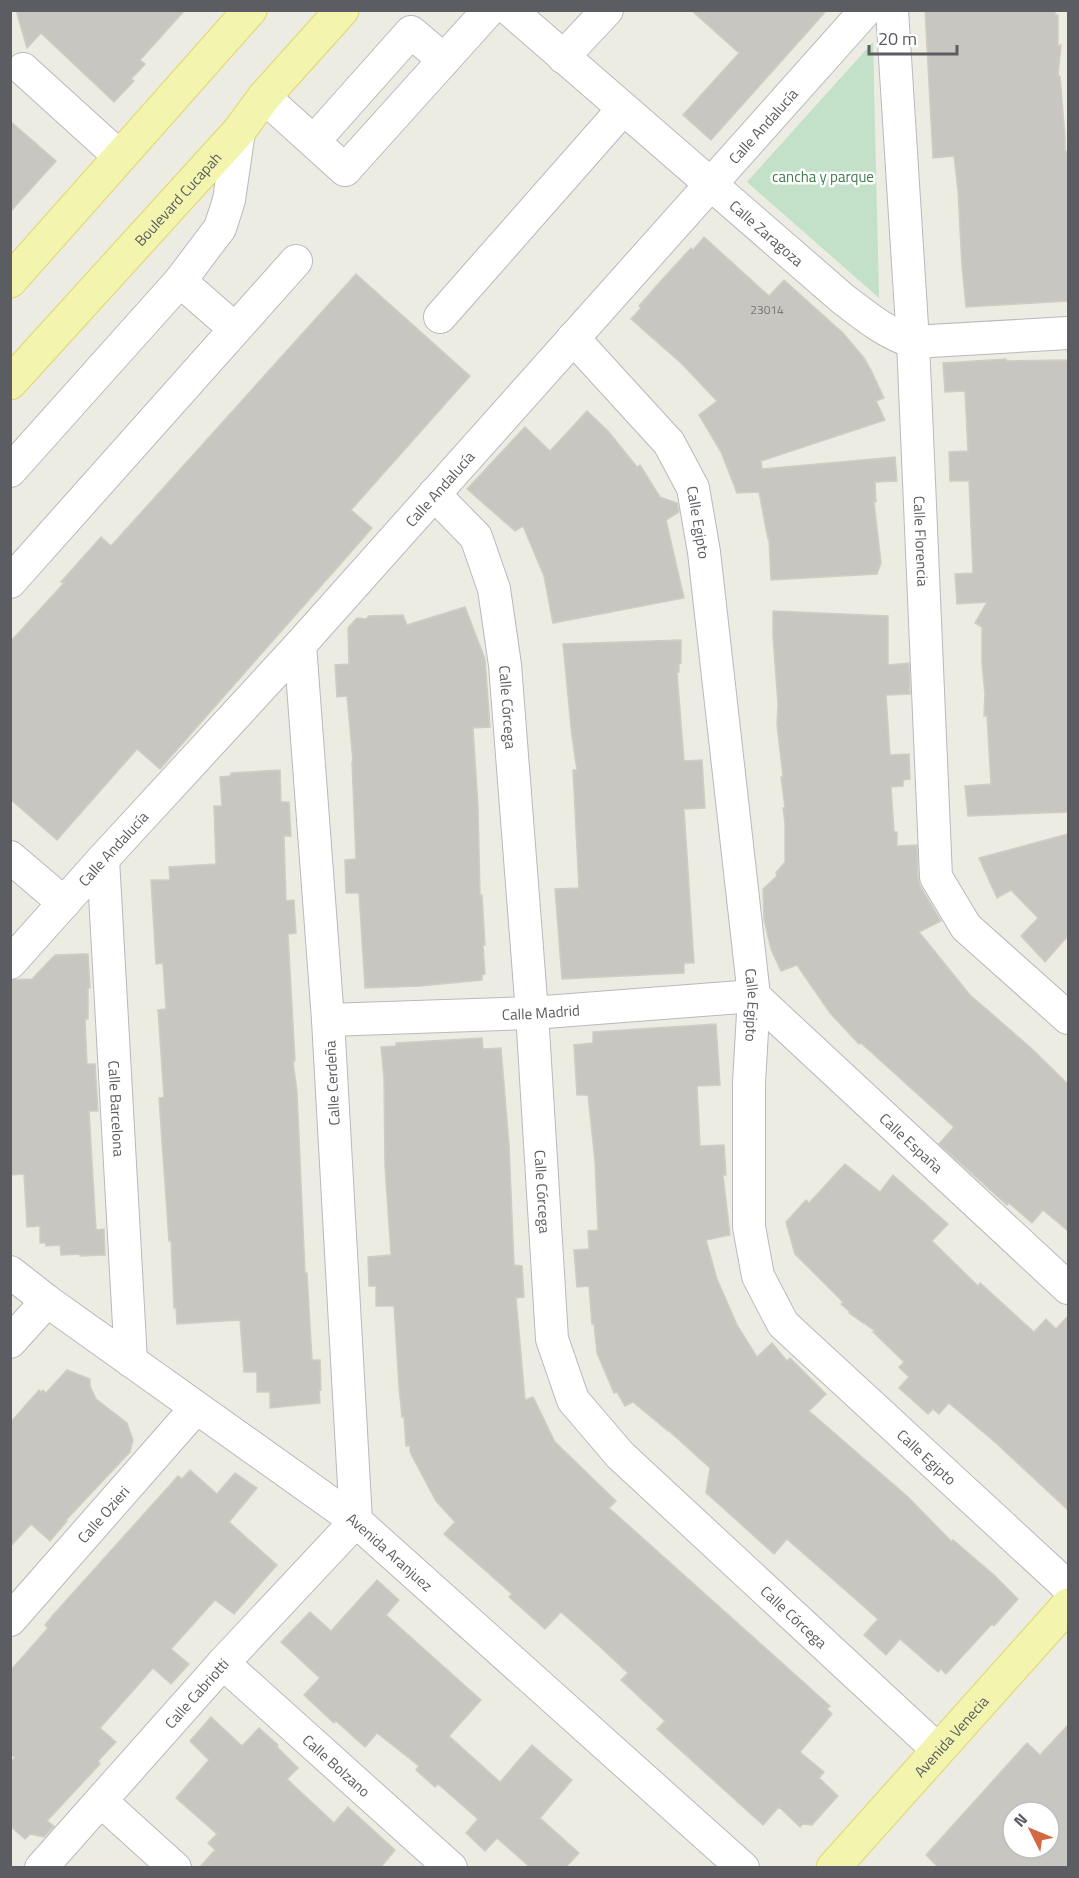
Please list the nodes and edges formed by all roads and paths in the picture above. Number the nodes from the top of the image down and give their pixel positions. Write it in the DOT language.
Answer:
graph roads {
  1 [pos="250,10"];
  2 [pos="342,10"];
  3 [pos="489,10"];
  4 [pos="510,10"];
  5 [pos="607,10"];
  6 [pos="866,10"];
  7 [pos="892,10"];
  8 [pos="563,57"];
  9 [pos="444,60"];
  10 [pos="23,69"];
  11 [pos="264,97"];
  12 [pos="623,109"];
  13 [pos="239,131"];
  14 [pos="314,141"];
  15 [pos="120,157"];
  16 [pos="710,184"];
  17 [pos="296,261"];
  18 [pos="10,281"];
  19 [pos="180,281"];
  20 [pos="440,317"];
  21 [pos="235,329"];
  22 [pos="1068,333"];
  23 [pos="573,338"];
  24 [pos="913,342"];
  25 [pos="10,383"];
  26 [pos="10,471"];
  27 [pos="434,494"];
  28 [pos="10,582"];
  29 [pos="300,645"];
  30 [pos="10,857"];
  31 [pos="103,859"];
  32 [pos="64,903"];
  33 [pos="10,963"];
  34 [pos="754,996"];
  35 [pos="532,1012"];
  36 [pos="1068,1018"];
  37 [pos="328,1020"];
  38 [pos="10,1272"];
  39 [pos="1068,1288"];
  40 [pos="47,1301"];
  41 [pos="10,1342"];
  42 [pos="131,1361"];
  43 [pos="196,1408"];
  44 [pos="356,1521"];
  45 [pos="1068,1587"];
  46 [pos="1068,1605"];
  47 [pos="10,1620"];
  48 [pos="223,1663"];
  49 [pos="938,1750"];
  50 [pos="101,1801"];
  51 [pos="41,1868"];
  52 [pos="175,1868"];
  53 [pos="451,1868"];
  54 [pos="743,1868"];
  55 [pos="833,1868"];
  1 -- 15 [label="main road"];
  2 -- 11 [label="main road, Boulevard Cucapah"];
  3 -- 9 [label="street"];
  4 -- 8 [label="street, Calle Zaragoza"];
  5 -- 8 [label="street"];
  6 -- 16 [label="street, Calle Andalucía"];
  7 -- 24 [label="street, Calle Florencia"];
  8 -- 12 [label="street, Calle Zaragoza"];
  9 -- 14 [label="street"];
  9 -- 14 [label="street"];
  10 -- 15 [label="street"];
  11 -- 13 [label="main road, Boulevard Cucapah"];
  11 -- 14 [label="street"];
  12 -- 16 [label="street, Calle Zaragoza"];
  12 -- 20 [label="street"];
  13 -- 19 [label="street"];
  13 -- 25 [label="main road, Boulevard Cucapah"];
  15 -- 18 [label="main road"];
  16 -- 23 [label="street, Calle Andalucía"];
  16 -- 24 [label="street, Calle Zaragoza"];
  17 -- 21 [label="street"];
  19 -- 21 [label="street"];
  19 -- 26 [label="street"];
  21 -- 28 [label="street"];
  22 -- 24 [label="street, Calle Zaragoza"];
  23 -- 27 [label="street, Calle Andalucía"];
  23 -- 34 [label="street, Calle Egipto"];
  24 -- 36 [label="street, Calle Florencia"];
  27 -- 29 [label="street, Calle Andalucía"];
  27 -- 35 [label="street, Calle Córcega"];
  29 -- 31 [label="street, Calle Andalucía"];
  29 -- 37 [label="street, Calle Cerdeña"];
  30 -- 32 [label="street"];
  31 -- 32 [label="street, Calle Andalucía"];
  31 -- 42 [label="street, Calle Barcelona"];
  32 -- 33 [label="street, Calle Andalucía"];
  34 -- 35 [label="street, Calle Madrid"];
  34 -- 39 [label="street, Calle España"];
  34 -- 45 [label="street, Calle Egipto"];
  35 -- 37 [label="street, Calle Madrid"];
  35 -- 49 [label="street, Calle Córcega"];
  37 -- 44 [label="street, Calle Cerdeña"];
  38 -- 40 [label="street, Avenida Aranjuez"];
  40 -- 41 [label="street"];
  40 -- 42 [label="street, Avenida Aranjuez"];
  42 -- 43 [label="street, Avenida Aranjuez"];
  43 -- 44 [label="street, Avenida Aranjuez"];
  43 -- 47 [label="street, Calle Ozieri"];
  44 -- 48 [label="street, Calle Cabriotti"];
  44 -- 54 [label="street, Avenida Aranjuez"];
  46 -- 49 [label="main road, Avenida Venecia"];
  48 -- 50 [label="street, Calle Cabriotti"];
  48 -- 53 [label="street, Calle Bolzano"];
  49 -- 55 [label="main road, Avenida Venecia"];
  50 -- 51 [label="street, Calle Cabriotti"];
  50 -- 52 [label="street"];
}
